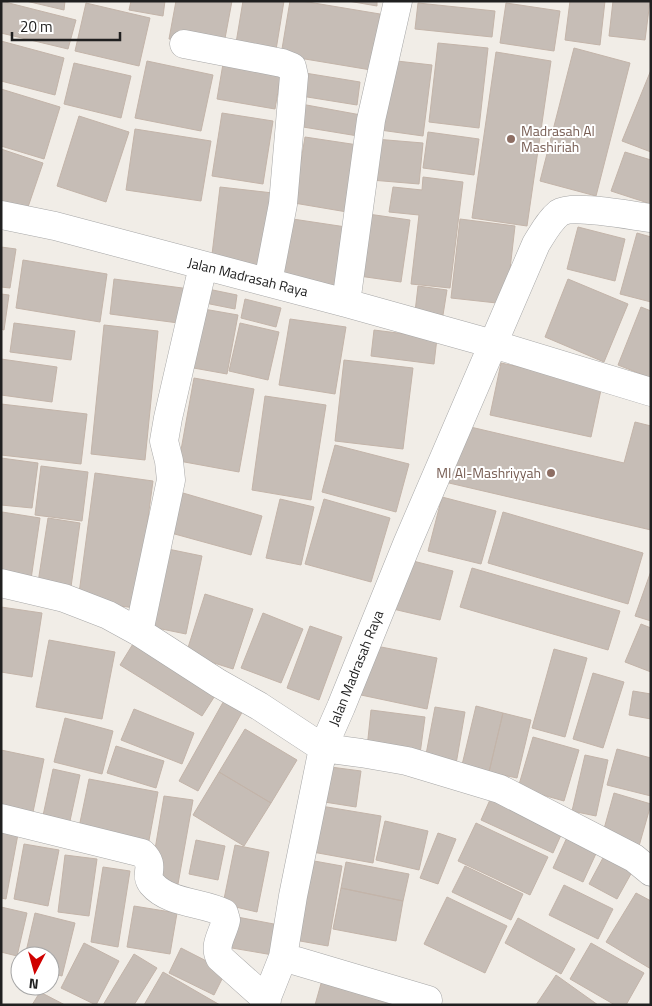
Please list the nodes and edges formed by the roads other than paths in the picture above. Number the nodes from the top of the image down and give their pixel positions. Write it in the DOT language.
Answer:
graph roads {
  1 [pos="398,1"];
  2 [pos="184,44"];
  3 [pos="1,215"];
  4 [pos="651,218"];
  5 [pos="203,266"];
  6 [pos="268,282"];
  7 [pos="346,303"];
  8 [pos="493,344"];
  9 [pos="651,392"];
  10 [pos="1,583"];
  11 [pos="140,632"];
  12 [pos="323,748"];
  13 [pos="1,818"];
  14 [pos="651,872"];
  15 [pos="283,957"];
  16 [pos="428,1000"];
  17 [pos="266,1003"];
  1 -- 7 [label="street"];
  2 -- 6 [label="street"];
  3 -- 5 [label="street, Jalan Madrasah Raya"];
  4 -- 8 [label="street, Jalan Madrasah Raya"];
  5 -- 6 [label="street, Jalan Madrasah Raya"];
  5 -- 11 [label="street"];
  6 -- 7 [label="street, Jalan Madrasah Raya"];
  7 -- 8 [label="street, Jalan Madrasah Raya"];
  8 -- 9 [label="street, Jalan Madrasah Raya"];
  8 -- 12 [label="street, Jalan Madrasah Raya"];
  10 -- 11 [label="street"];
  11 -- 12 [label="street"];
  12 -- 14 [label="street"];
  12 -- 15 [label="street, Jalan Madrasah Raya"];
  13 -- 17 [label="street"];
  15 -- 16 [label="street"];
  15 -- 17 [label="street, Jalan Madrasah Raya"];
}
